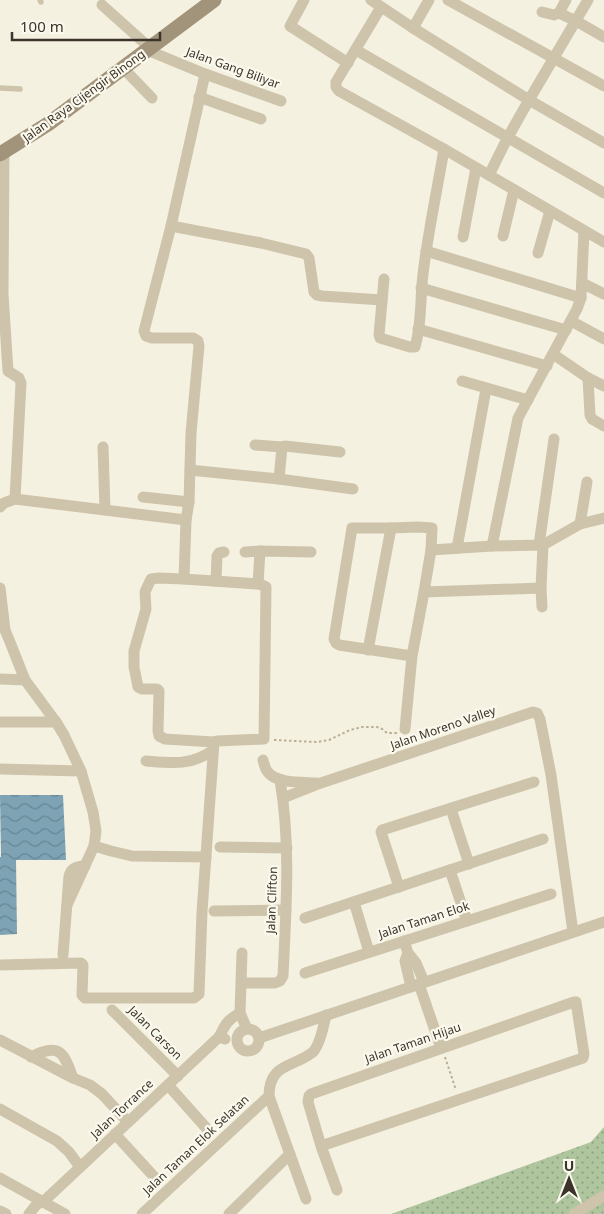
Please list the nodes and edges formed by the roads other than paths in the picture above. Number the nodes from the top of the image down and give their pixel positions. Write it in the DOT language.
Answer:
graph roads {
  1 [pos="214,0"];
  2 [pos="304,0"];
  3 [pos="429,0"];
  4 [pos="448,0"];
  5 [pos="566,0"];
  6 [pos="588,0"];
  7 [pos="376,4"];
  8 [pos="102,5"];
  9 [pos="542,12"];
  10 [pos="559,13"];
  11 [pos="576,21"];
  12 [pos="413,28"];
  13 [pos="604,37"];
  14 [pos="149,49"];
  15 [pos="356,50"];
  16 [pos="553,58"];
  17 [pos="348,63"];
  18 [pos="123,68"];
  19 [pos="205,74"];
  20 [pos="604,86"];
  21 [pos="0,88"];
  22 [pos="20,89"];
  23 [pos="199,97"];
  24 [pos="152,98"];
  25 [pos="529,100"];
  26 [pos="281,101"];
  27 [pos="262,119"];
  28 [pos="508,136"];
  29 [pos="604,143"];
  30 [pos="444,149"];
  31 [pos="2,152"];
  32 [pos="476,168"];
  33 [pos="488,175"];
  34 [pos="514,190"];
  35 [pos="604,193"];
  36 [pos="550,211"];
  37 [pos="171,226"];
  38 [pos="584,231"];
  39 [pos="503,236"];
  40 [pos="463,237"];
  41 [pos="604,242"];
  42 [pos="426,251"];
  43 [pos="538,253"];
  44 [pos="384,279"];
  45 [pos="582,283"];
  46 [pos="421,288"];
  47 [pos="2,294"];
  48 [pos="604,294"];
  49 [pos="580,298"];
  50 [pos="382,300"];
  51 [pos="568,325"];
  52 [pos="418,329"];
  53 [pos="604,339"];
  54 [pos="553,354"];
  55 [pos="546,366"];
  56 [pos="4,374"];
  57 [pos="588,378"];
  58 [pos="462,381"];
  59 [pos="604,386"];
  60 [pos="486,389"];
  61 [pos="528,400"];
  62 [pos="604,426"];
  63 [pos="554,439"];
  64 [pos="255,445"];
  65 [pos="104,447"];
  66 [pos="282,448"];
  67 [pos="340,452"];
  68 [pos="190,470"];
  69 [pos="279,479"];
  70 [pos="587,482"];
  71 [pos="353,490"];
  72 [pos="143,497"];
  73 [pos="189,502"];
  74 [pos="3,503"];
  75 [pos="105,510"];
  76 [pos="604,518"];
  77 [pos="186,520"];
  78 [pos="580,524"];
  79 [pos="390,528"];
  80 [pos="541,545"];
  81 [pos="492,546"];
  82 [pos="456,548"];
  83 [pos="430,550"];
  84 [pos="260,551"];
  85 [pos="224,552"];
  86 [pos="245,552"];
  87 [pos="311,552"];
  88 [pos="184,579"];
  89 [pos="216,580"];
  90 [pos="258,584"];
  91 [pos="0,588"];
  92 [pos="542,588"];
  93 [pos="424,592"];
  94 [pos="542,607"];
  95 [pos="3,630"];
  96 [pos="368,650"];
  97 [pos="412,656"];
  98 [pos="0,679"];
  99 [pos="25,680"];
  100 [pos="0,722"];
  101 [pos="56,722"];
  102 [pos="404,729"];
  103 [pos="213,746"];
  104 [pos="263,760"];
  105 [pos="146,761"];
  106 [pos="0,769"];
  107 [pos="81,771"];
  108 [pos="280,780"];
  109 [pos="534,782"];
  110 [pos="321,783"];
  111 [pos="283,798"];
  112 [pos="451,809"];
  113 [pos="543,839"];
  114 [pos="94,846"];
  115 [pos="220,847"];
  116 [pos="287,848"];
  117 [pos="206,857"];
  118 [pos="469,864"];
  119 [pos="450,870"];
  120 [pos="400,887"];
  121 [pos="551,894"];
  122 [pos="354,902"];
  123 [pos="286,910"];
  124 [pos="214,911"];
  125 [pos="305,918"];
  126 [pos="467,921"];
  127 [pos="604,922"];
  128 [pos="576,931"];
  129 [pos="404,941"];
  130 [pos="369,952"];
  131 [pos="242,953"];
  132 [pos="63,955"];
  133 [pos="0,965"];
  134 [pos="305,973"];
  135 [pos="242,983"];
  136 [pos="418,985"];
  137 [pos="112,1010"];
  138 [pos="240,1014"];
  139 [pos="326,1016"];
  140 [pos="247,1030"];
  141 [pos="220,1037"];
  142 [pos="259,1038"];
  143 [pos="0,1040"];
  144 [pos="237,1043"];
  145 [pos="441,1048"];
  146 [pos="31,1057"];
  147 [pos="178,1076"];
  148 [pos="73,1078"];
  149 [pos="168,1085"];
  150 [pos="270,1096"];
  151 [pos="0,1109"];
  152 [pos="128,1122"];
  153 [pos="208,1130"];
  154 [pos="115,1134"];
  155 [pos="321,1146"];
  156 [pos="290,1154"];
  157 [pos="80,1167"];
  158 [pos="0,1178"];
  159 [pos="158,1181"];
  160 [pos="337,1190"];
  161 [pos="604,1196"];
  162 [pos="306,1199"];
  163 [pos="43,1202"];
  164 [pos="0,1211"];
  165 [pos="6,1214"];
  166 [pos="29,1214"];
  167 [pos="43,1214"];
  168 [pos="65,1214"];
  169 [pos="142,1214"];
  170 [pos="229,1214"];
  171 [pos="574,1214"];
  1 -- 14 [label="street, Jalan Raya Cijengir Binong"];
  2 -- 17 [label="street"];
  3 -- 12 [label="street"];
  4 -- 16 [label="street"];
  5 -- 10 [label="street"];
  6 -- 11 [label="street"];
  7 -- 12 [label="street"];
  7 -- 15 [label="street"];
  8 -- 14 [label="street, Jalan Gang Biliyar"];
  9 -- 10 [label="street"];
  10 -- 11 [label="street"];
  11 -- 13 [label="street"];
  11 -- 16 [label="street"];
  12 -- 25 [label="street"];
  14 -- 18 [label="street, Jalan Raya Cijengir Binong"];
  14 -- 19 [label="street, Jalan Gang Biliyar"];
  15 -- 17 [label="street"];
  15 -- 28 [label="street"];
  16 -- 20 [label="street"];
  16 -- 25 [label="street"];
  17 -- 30 [label="street"];
  18 -- 24 [label="street"];
  18 -- 31 [label="street, Jalan Raya Cijengir Binong"];
  19 -- 23 [label="street"];
  19 -- 26 [label="street, Jalan Gang Biliyar"];
  21 -- 22 [label="lane"];
  23 -- 27 [label="street"];
  23 -- 37 [label="street"];
  25 -- 28 [label="street"];
  25 -- 29 [label="street"];
  28 -- 33 [label="street"];
  28 -- 35 [label="street"];
  30 -- 32 [label="street"];
  30 -- 42 [label="street"];
  31 -- 47 [label="street"];
  32 -- 33 [label="street"];
  32 -- 40 [label="street"];
  33 -- 34 [label="street"];
  34 -- 36 [label="street"];
  34 -- 39 [label="street"];
  36 -- 38 [label="street"];
  36 -- 43 [label="street"];
  37 -- 50 [label="street"];
  37 -- 68 [label="street"];
  38 -- 41 [label="street"];
  38 -- 45 [label="street"];
  42 -- 46 [label="street"];
  42 -- 49 [label="street"];
  44 -- 50 [label="street"];
  45 -- 48 [label="street"];
  45 -- 49 [label="street"];
  46 -- 51 [label="street"];
  46 -- 52 [label="street"];
  47 -- 56 [label="street"];
  49 -- 51 [label="street"];
  50 -- 52 [label="street"];
  51 -- 53 [label="street"];
  51 -- 54 [label="street"];
  52 -- 55 [label="street"];
  54 -- 55 [label="street"];
  54 -- 57 [label="street"];
  55 -- 61 [label="street"];
  56 -- 74 [label="street"];
  57 -- 59 [label="street"];
  57 -- 62 [label="street"];
  58 -- 60 [label="street"];
  60 -- 61 [label="street"];
  60 -- 82 [label="street"];
  61 -- 81 [label="street"];
  63 -- 80 [label="street"];
  64 -- 66 [label="street"];
  65 -- 75 [label="street"];
  66 -- 67 [label="street"];
  66 -- 69 [label="street"];
  68 -- 69 [label="street"];
  68 -- 73 [label="street"];
  69 -- 71 [label="street"];
  70 -- 78 [label="street"];
  72 -- 73 [label="street"];
  73 -- 77 [label="street"];
  74 -- 75 [label="street"];
  75 -- 77 [label="street"];
  76 -- 78 [label="street"];
  77 -- 88 [label="street"];
  78 -- 80 [label="street"];
  79 -- 83 [label="street"];
  79 -- 96 [label="street"];
  79 -- 96 [label="street"];
  80 -- 81 [label="street"];
  80 -- 92 [label="street"];
  81 -- 82 [label="street"];
  82 -- 83 [label="street"];
  83 -- 93 [label="street"];
  84 -- 86 [label="street"];
  84 -- 87 [label="street"];
  84 -- 90 [label="street"];
  85 -- 89 [label="street"];
  88 -- 89 [label="street"];
  88 -- 103 [label="street"];
  89 -- 90 [label="street"];
  90 -- 103 [label="street"];
  91 -- 95 [label="street"];
  92 -- 93 [label="street"];
  92 -- 94 [label="street"];
  93 -- 97 [label="street"];
  95 -- 99 [label="street"];
  96 -- 97 [label="street"];
  97 -- 102 [label="street"];
  98 -- 99 [label="street"];
  99 -- 101 [label="street"];
  100 -- 101 [label="street"];
  101 -- 107 [label="street"];
  103 -- 105 [label="street"];
  103 -- 117 [label="street"];
  104 -- 108 [label="street"];
  106 -- 107 [label="street"];
  107 -- 114 [label="street"];
  108 -- 110 [label="street, Jalan Moreno Valley"];
  108 -- 111 [label="street, Jalan Clifton"];
  109 -- 112 [label="street"];
  110 -- 111 [label="street, Jalan Moreno Valley"];
  110 -- 128 [label="street, Jalan Moreno Valley"];
  111 -- 116 [label="street, Jalan Clifton"];
  112 -- 118 [label="street"];
  112 -- 120 [label="street"];
  113 -- 118 [label="street"];
  114 -- 117 [label="street"];
  114 -- 132 [label="street"];
  115 -- 116 [label="street"];
  116 -- 123 [label="street, Jalan Clifton"];
  117 -- 133 [label="street"];
  118 -- 119 [label="street"];
  119 -- 120 [label="street"];
  119 -- 126 [label="street"];
  120 -- 122 [label="street"];
  121 -- 126 [label="street, Jalan Taman Elok"];
  122 -- 125 [label="street"];
  122 -- 130 [label="street"];
  123 -- 124 [label="street"];
  123 -- 135 [label="street, Jalan Clifton"];
  126 -- 129 [label="street, Jalan Taman Elok"];
  127 -- 128 [label="street"];
  128 -- 136 [label="street"];
  129 -- 130 [label="street, Jalan Taman Elok"];
  129 -- 136 [label="street"];
  130 -- 134 [label="street, Jalan Taman Elok"];
  131 -- 135 [label="street"];
  135 -- 138 [label="street"];
  136 -- 139 [label="street"];
  136 -- 145 [label="street"];
  137 -- 147 [label="street, Jalan Carson"];
  138 -- 140 [label="street"];
  138 -- 141 [label="street, Jalan Torrance"];
  139 -- 142 [label="street"];
  139 -- 150 [label="street"];
  140 -- 142 [label="street"];
  140 -- 144 [label="street"];
  141 -- 144 [label="street"];
  141 -- 147 [label="street, Jalan Torrance"];
  142 -- 144 [label="street"];
  143 -- 146 [label="street"];
  145 -- 155 [label="street, Jalan Taman Hijau"];
  145 -- 155 [label="street, Jalan Taman Hijau"];
  146 -- 148 [label="street"];
  146 -- 148 [label="street"];
  147 -- 149 [label="street, Jalan Torrance"];
  148 -- 152 [label="street"];
  149 -- 152 [label="street, Jalan Torrance"];
  149 -- 153 [label="street"];
  150 -- 156 [label="street"];
  150 -- 169 [label="street, Jalan Taman Elok Selatan"];
  151 -- 157 [label="street"];
  152 -- 154 [label="street, Jalan Torrance"];
  154 -- 157 [label="street, Jalan Torrance"];
  154 -- 159 [label="street"];
  155 -- 160 [label="street, Jalan Taman Hijau"];
  156 -- 162 [label="street"];
  156 -- 170 [label="street"];
  157 -- 163 [label="street, Jalan Torrance"];
  158 -- 163 [label="street"];
  161 -- 171 [label="street"];
  163 -- 166 [label="street, Jalan Torrance"];
  163 -- 167 [label="street"];
  163 -- 168 [label="street"];
  164 -- 165 [label="street"];
}
